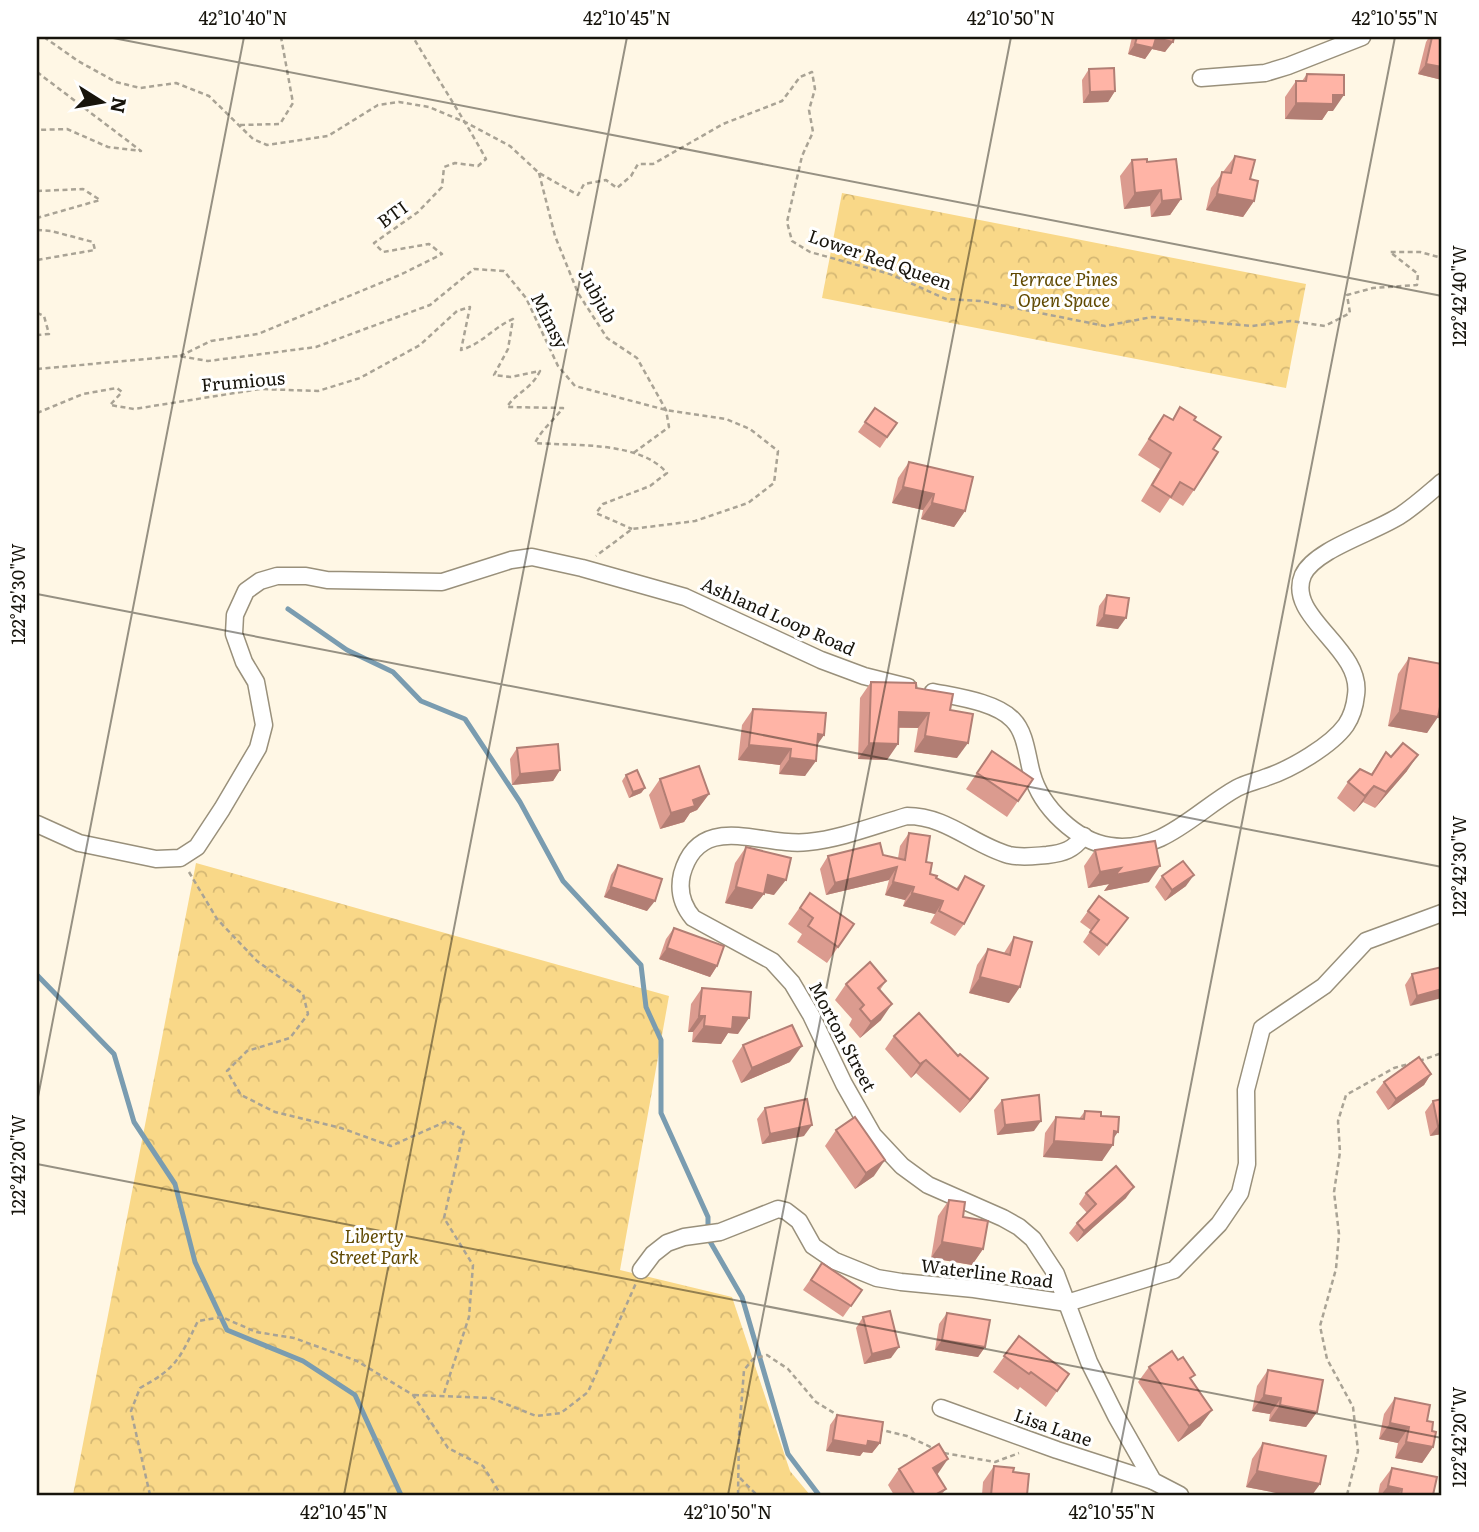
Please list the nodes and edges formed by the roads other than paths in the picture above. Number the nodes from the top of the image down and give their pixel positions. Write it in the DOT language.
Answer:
graph roads {
  1 [pos="1362,37"];
  2 [pos="1200,78"];
  3 [pos="1442,482"];
  4 [pos="37,824"];
  5 [pos="1084,836"];
  6 [pos="1442,913"];
  7 [pos="641,1270"];
  8 [pos="1066,1303"];
  9 [pos="941,1408"];
  10 [pos="1153,1481"];
  11 [pos="1180,1495"];
  1 -- 2 [label="street"];
  3 -- 5 [label="street, Ashland Loop Road"];
  4 -- 5 [label="street, Ashland Loop Road"];
  5 -- 8 [label="street, Morton Street"];
  6 -- 8 [label="street, Waterline Road"];
  7 -- 8 [label="street, Waterline Road"];
  8 -- 10 [label="street, Morton Street"];
  9 -- 10 [label="street, Lisa Lane"];
  10 -- 11 [label="street"];
}
